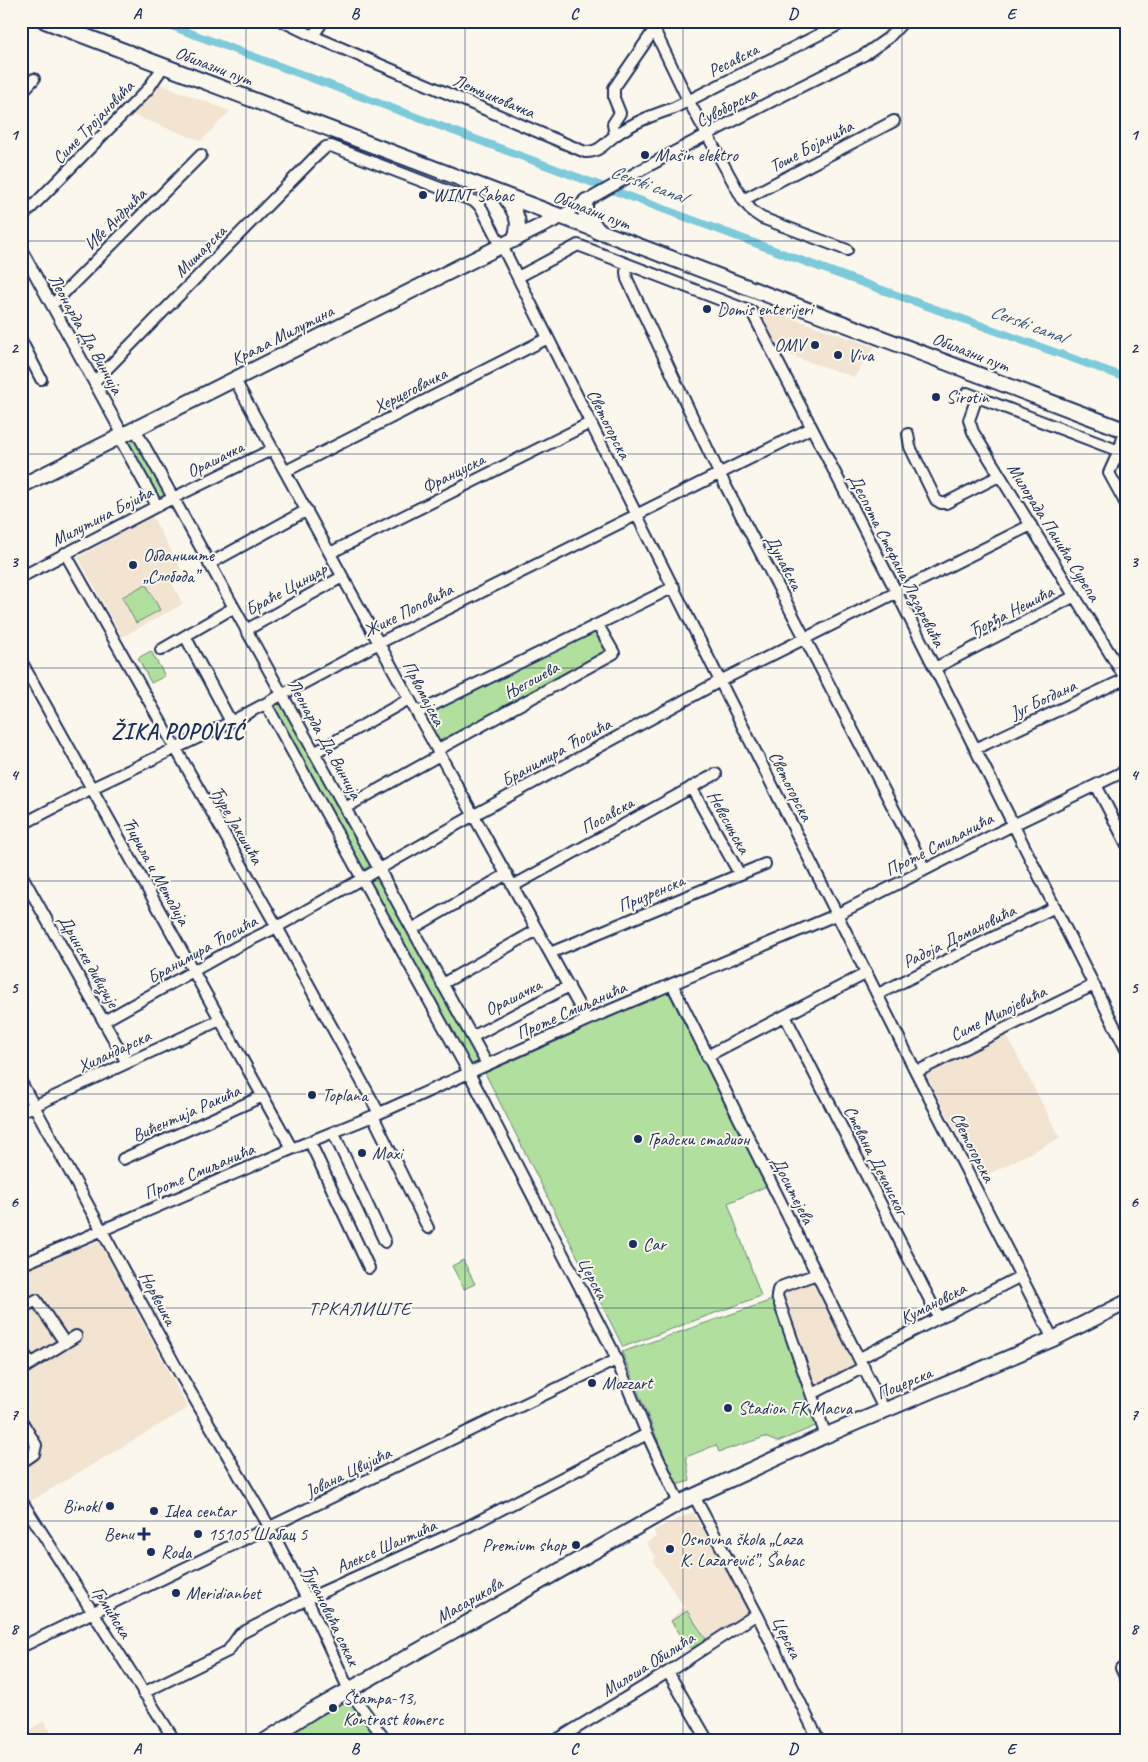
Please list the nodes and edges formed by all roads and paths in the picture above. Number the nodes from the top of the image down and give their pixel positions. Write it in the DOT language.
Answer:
graph roads {
  1 [pos="45,21"];
  2 [pos="282,21"];
  3 [pos="323,21"];
  4 [pos="846,21"];
  5 [pos="904,21"];
  6 [pos="652,26"];
  7 [pos="313,36"];
  8 [pos="163,67"];
  9 [pos="34,79"];
  10 [pos="21,93"];
  11 [pos="688,100"];
  12 [pos="894,121"];
  13 [pos="330,129"];
  14 [pos="707,134"];
  15 [pos="615,136"];
  16 [pos="331,146"];
  17 [pos="202,155"];
  18 [pos="505,196"];
  19 [pos="588,200"];
  20 [pos="743,200"];
  21 [pos="559,217"];
  22 [pos="21,218"];
  23 [pos="599,232"];
  24 [pos="505,244"];
  25 [pos="21,249"];
  26 [pos="848,250"];
  27 [pos="627,264"];
  28 [pos="518,277"];
  29 [pos="52,305"];
  30 [pos="548,338"];
  31 [pos="21,340"];
  32 [pos="41,379"];
  33 [pos="236,380"];
  34 [pos="94,382"];
  35 [pos="590,423"];
  36 [pos="811,428"];
  37 [pos="1126,431"];
  38 [pos="125,434"];
  39 [pos="908,434"];
  40 [pos="272,449"];
  41 [pos="1123,452"];
  42 [pos="286,471"];
  43 [pos="719,473"];
  44 [pos="999,476"];
  45 [pos="22,484"];
  46 [pos="172,499"];
  47 [pos="157,506"];
  48 [pos="1127,506"];
  49 [pos="307,510"];
  50 [pos="637,514"];
  51 [pos="1031,525"];
  52 [pos="65,553"];
  53 [pos="330,553"];
  54 [pos="209,564"];
  55 [pos="342,576"];
  56 [pos="21,577"];
  57 [pos="674,588"];
  58 [pos="897,593"];
  59 [pos="1076,596"];
  60 [pos="233,608"];
  61 [pos="598,625"];
  62 [pos="246,630"];
  63 [pos="185,636"];
  64 [pos="806,639"];
  65 [pos="379,643"];
  66 [pos="161,650"];
  67 [pos="21,661"];
  68 [pos="934,668"];
  69 [pos="1126,680"];
  70 [pos="720,681"];
  71 [pos="282,695"];
  72 [pos="409,699"];
  73 [pos="266,704"];
  74 [pos="417,713"];
  75 [pos="231,722"];
  76 [pos="176,748"];
  77 [pos="974,749"];
  78 [pos="314,752"];
  79 [pos="438,753"];
  80 [pos="1127,770"];
  81 [pos="716,774"];
  82 [pos="1096,786"];
  83 [pos="691,787"];
  84 [pos="92,788"];
  85 [pos="345,808"];
  86 [pos="474,815"];
  87 [pos="21,825"];
  88 [pos="1013,825"];
  89 [pos="1127,846"];
  90 [pos="765,864"];
  91 [pos="379,869"];
  92 [pos="925,870"];
  93 [pos="739,873"];
  94 [pos="21,874"];
  95 [pos="506,874"];
  96 [pos="362,879"];
  97 [pos="513,886"];
  98 [pos="1055,907"];
  99 [pos="838,914"];
  100 [pos="277,927"];
  101 [pos="412,929"];
  102 [pos="537,930"];
  103 [pos="550,953"];
  104 [pos="194,972"];
  105 [pos="867,973"];
  106 [pos="442,984"];
  107 [pos="672,984"];
  108 [pos="1094,984"];
  109 [pos="569,986"];
  110 [pos="878,994"];
  111 [pos="785,1016"];
  112 [pos="220,1020"];
  113 [pos="587,1020"];
  114 [pos="104,1021"];
  115 [pos="472,1037"];
  116 [pos="1127,1051"];
  117 [pos="707,1056"];
  118 [pos="127,1063"];
  119 [pos="487,1064"];
  120 [pos="916,1072"];
  121 [pos="469,1073"];
  122 [pos="21,1082"];
  123 [pos="263,1096"];
  124 [pos="34,1106"];
  125 [pos="21,1112"];
  126 [pos="376,1115"];
  127 [pos="333,1132"];
  128 [pos="310,1142"];
  129 [pos="292,1149"];
  130 [pos="123,1159"];
  131 [pos="428,1228"];
  132 [pos="102,1231"];
  133 [pos="385,1242"];
  134 [pos="21,1266"];
  135 [pos="369,1268"];
  136 [pos="817,1274"];
  137 [pos="1021,1276"];
  138 [pos="1127,1302"];
  139 [pos="21,1309"];
  140 [pos="938,1318"];
  141 [pos="76,1336"];
  142 [pos="1053,1339"];
  143 [pos="65,1343"];
  144 [pos="21,1348"];
  145 [pos="616,1360"];
  146 [pos="862,1363"];
  147 [pos="31,1364"];
  148 [pos="21,1370"];
  149 [pos="812,1394"];
  150 [pos="885,1411"];
  151 [pos="21,1420"];
  152 [pos="647,1434"];
  153 [pos="826,1436"];
  154 [pos="21,1463"];
  155 [pos="694,1496"];
  156 [pos="21,1500"];
  157 [pos="680,1503"];
  158 [pos="270,1528"];
  159 [pos="307,1599"];
  160 [pos="93,1613"];
  161 [pos="757,1614"];
  162 [pos="21,1647"];
  163 [pos="1121,1668"];
  164 [pos="668,1672"];
  165 [pos="1127,1681"];
  166 [pos="349,1690"];
  167 [pos="143,1693"];
  168 [pos="286,1728"];
  169 [pos="175,1741"];
  170 [pos="265,1741"];
  171 [pos="294,1741"];
  172 [pos="386,1741"];
  173 [pos="555,1741"];
  174 [pos="708,1741"];
  175 [pos="819,1741"];
  1 -- 8 [label="main road, Обилазни пут"];
  2 -- 7 [label="street, Летњиковачка"];
  3 -- 7 [label="street"];
  4 -- 11 [label="street, Ресавска"];
  5 -- 14 [label="street, Сувоборска"];
  6 -- 11 [label="street"];
  6 -- 15 [label="street"];
  7 -- 15 [label="street, Летњиковачка"];
  8 -- 13 [label="main road, Обилазни пут"];
  8 -- 22 [label="street, Симе Тројановића"];
  9 -- 10 [label="street"];
  11 -- 14 [label="street"];
  11 -- 15 [label="street, Летњиковачка"];
  12 -- 20 [label="street, Тоше Бојанића"];
  13 -- 16 [label="street"];
  13 -- 18 [label="main road, Обилазни пут"];
  14 -- 19 [label="street, Сувоборска"];
  14 -- 20 [label="street"];
  16 -- 24 [label="street, Светогорска"];
  16 -- 34 [label="street, Мишарска"];
  17 -- 29 [label="street, Иве Андрића"];
  18 -- 21 [label="main road, Обилазни пут"];
  18 -- 24 [label="main road"];
  19 -- 21 [label="street, Сувоборска"];
  19 -- 23 [label="main road"];
  20 -- 26 [label="street"];
  21 -- 23 [label="main road, Обилазни пут"];
  21 -- 24 [label="main road, Краља Милутина"];
  23 -- 37 [label="main road, Обилазни пут"];
  24 -- 28 [label="street, Светогорска"];
  24 -- 33 [label="main road, Краља Милутина"];
  25 -- 29 [label="street, Леонарда Да Винчија"];
  27 -- 28 [label="street, Деспота Стефана Лазаревића"];
  27 -- 36 [label="street, Деспота Стефана Лазаревића"];
  27 -- 43 [label="street, Дунавска"];
  28 -- 30 [label="street, Светогорска"];
  29 -- 34 [label="street, Леонарда Да Винчија"];
  30 -- 35 [label="street, Светогорска"];
  30 -- 42 [label="street, Херцеговачка"];
  31 -- 32 [label="street"];
  33 -- 38 [label="main road, Краља Милутина"];
  33 -- 40 [label="street, Првомајска"];
  34 -- 38 [label="street, Леонарда Да Винчија"];
  35 -- 50 [label="street, Светогорска"];
  35 -- 53 [label="street, Француска"];
  36 -- 43 [label="street, Жике Поповића"];
  36 -- 58 [label="street, Деспота Стефана Лазаревића"];
  37 -- 41 [label="street"];
  38 -- 45 [label="main road, Краља Милутина"];
  38 -- 46 [label="street, Леонарда Да Винчија"];
  38 -- 47 [label="street, Леонарда Да Винчија"];
  39 -- 44 [label="street"];
  40 -- 42 [label="street, Првомајска"];
  40 -- 46 [label="street, Орашачка"];
  41 -- 44 [label="street, Милорада Панића Сурепа"];
  41 -- 48 [label="street"];
  42 -- 49 [label="street, Првомајска"];
  43 -- 50 [label="street, Жике Поповића"];
  43 -- 64 [label="street, Дунавска"];
  44 -- 51 [label="street, Милорада Панића Сурепа"];
  46 -- 47 [label="street, Милутина Бојића"];
  46 -- 54 [label="street, Леонарда Да Винчија"];
  47 -- 52 [label="street, Милутина Бојића"];
  49 -- 53 [label="street, Првомајска"];
  49 -- 54 [label="street"];
  50 -- 57 [label="street, Светогорска"];
  50 -- 65 [label="street, Жике Поповића"];
  51 -- 58 [label="street, Бранимира Ћосића"];
  51 -- 59 [label="street, Милорада Панића Сурепа"];
  52 -- 56 [label="street, Милутина Бојића"];
  52 -- 76 [label="street, Ђуре Јакшића"];
  53 -- 55 [label="street, Првомајска"];
  54 -- 60 [label="street, Леонарда Да Винчија"];
  55 -- 62 [label="street, Браће Цинцар"];
  55 -- 65 [label="street, Првомајска"];
  57 -- 61 [label="street, Његошева"];
  57 -- 70 [label="street, Светогорска"];
  58 -- 64 [label="street, Бранимира Ћосића"];
  58 -- 68 [label="street, Деспота Стефана Лазаревића"];
  59 -- 68 [label="street, Ђорђа Нешића"];
  59 -- 69 [label="street, Милорада Панића Сурепа"];
  60 -- 62 [label="street, Леонарда Да Винчија"];
  60 -- 63 [label="street"];
  61 -- 74 [label="street, Његошева"];
  61 -- 79 [label="street, Његошева"];
  62 -- 71 [label="street, Леонарда Да Винчија"];
  63 -- 66 [label="street"];
  63 -- 75 [label="street"];
  64 -- 70 [label="street, Бранимира Ћосића"];
  64 -- 92 [label="street, Дунавска"];
  65 -- 71 [label="street, Жике Поповића"];
  65 -- 72 [label="street, Првомајска"];
  67 -- 84 [label="street, Ћирила и Методија"];
  68 -- 77 [label="street, Деспота Стефана Лазаревића"];
  69 -- 77 [label="street, Југ Богдана"];
  70 -- 86 [label="street, Бранимира Ћосића"];
  70 -- 99 [label="street, Светогорска"];
  71 -- 73 [label="street, Жике Поповића"];
  71 -- 78 [label="street, Леонарда Да Винчија"];
  72 -- 74 [label="street, Првомајска"];
  72 -- 78 [label="street"];
  73 -- 75 [label="street, Жике Поповића"];
  73 -- 96 [label="street, Леонарда Да Винчија"];
  74 -- 79 [label="street, Првомајска"];
  75 -- 76 [label="street, Жике Поповића"];
  76 -- 84 [label="street, Жике Поповића"];
  76 -- 100 [label="street, Ђуре Јакшића"];
  77 -- 88 [label="street, Деспота Стефана Лазаревића"];
  78 -- 85 [label="street, Леонарда Да Винчија"];
  79 -- 85 [label="street"];
  79 -- 86 [label="street, Првомајска"];
  80 -- 82 [label="street, Проте Смиљанића"];
  81 -- 83 [label="street, Посавска"];
  82 -- 88 [label="street, Проте Смиљанића"];
  82 -- 89 [label="street"];
  83 -- 93 [label="street, Невесињска"];
  83 -- 97 [label="street, Посавска"];
  84 -- 87 [label="street, Жике Поповића"];
  84 -- 104 [label="street, Ћирила и Методија"];
  85 -- 91 [label="street, Леонарда Да Винчија"];
  86 -- 91 [label="street, Бранимира Ћосића"];
  86 -- 95 [label="street, Првомајска"];
  88 -- 92 [label="street, Проте Смиљанића"];
  88 -- 98 [label="street, Деспота Стефана Лазаревића"];
  90 -- 93 [label="street, Призренска"];
  91 -- 96 [label="street, Бранимира Ћосића"];
  91 -- 101 [label="street, Леонарда Да Винчија"];
  92 -- 99 [label="street, Проте Смиљанића"];
  93 -- 103 [label="street, Призренска"];
  94 -- 114 [label="street, Дринске дивизије"];
  95 -- 97 [label="street, Првомајска"];
  95 -- 101 [label="street"];
  96 -- 100 [label="street, Бранимира Ћосића"];
  96 -- 121 [label="street, Леонарда Да Винчија"];
  97 -- 102 [label="street, Првомајска"];
  98 -- 108 [label="street, Деспота Стефана Лазаревића"];
  98 -- 110 [label="street, Радоја Домановића"];
  99 -- 105 [label="street, Светогорска"];
  99 -- 107 [label="street, Проте Смиљанића"];
  100 -- 104 [label="street, Бранимира Ћосића"];
  100 -- 126 [label="street, Ђуре Јакшића"];
  101 -- 106 [label="street, Леонарда Да Винчија"];
  102 -- 103 [label="street, Првомајска"];
  102 -- 106 [label="street"];
  103 -- 109 [label="street, Првомајска"];
  104 -- 112 [label="street, Ћирила и Методија"];
  104 -- 114 [label="street, Бранимира Ћосића"];
  105 -- 110 [label="street, Светогорска"];
  105 -- 111 [label="street"];
  106 -- 115 [label="street, Леонарда Да Винчија"];
  107 -- 113 [label="street, Проте Смиљанића"];
  107 -- 117 [label="street, Доситејева"];
  108 -- 116 [label="street, Деспота Стефана Лазаревића"];
  108 -- 120 [label="street, Симе Милојевића"];
  109 -- 113 [label="street, Првомајска"];
  109 -- 115 [label="street, Орашачка"];
  110 -- 120 [label="street, Светогорска"];
  111 -- 117 [label="street"];
  111 -- 140 [label="street, Стевана Дечанског"];
  112 -- 118 [label="street, Хиландарска"];
  112 -- 123 [label="street, Ћирила и Методија"];
  113 -- 119 [label="street, Проте Смиљанића"];
  114 -- 118 [label="street, Дринске дивизије"];
  115 -- 119 [label="street, Леонарда Да Винчија"];
  117 -- 136 [label="street, Доситејева"];
  118 -- 124 [label="street, Хиландарска"];
  119 -- 121 [label="street, Проте Смиљанића"];
  120 -- 137 [label="street, Светогорска"];
  121 -- 126 [label="street, Проте Смиљанића"];
  121 -- 145 [label="street, Церска"];
  122 -- 124 [label="street, Норвешка"];
  123 -- 129 [label="street, Ћирила и Методија"];
  123 -- 130 [label="street, Вићентија Ракића"];
  124 -- 125 [label="street, Хиландарска"];
  124 -- 132 [label="street, Норвешка"];
  126 -- 127 [label="street, Проте Смиљанића"];
  126 -- 131 [label="street, Ђуре Јакшића"];
  127 -- 128 [label="street, Проте Смиљанића"];
  127 -- 133 [label="street"];
  128 -- 129 [label="street, Проте Смиљанића"];
  128 -- 135 [label="street"];
  129 -- 132 [label="street, Проте Смиљанића"];
  132 -- 134 [label="street, Проте Смиљанића"];
  132 -- 158 [label="street, Норвешка"];
  136 -- 146 [label="street, Доситејева"];
  136 -- 149 [label="street"];
  137 -- 140 [label="street, Кумановска"];
  137 -- 142 [label="street, Светогорска"];
  138 -- 142 [label="main road, Поцерска"];
  139 -- 143 [label="street"];
  140 -- 146 [label="street, Кумановска"];
  141 -- 143 [label="street"];
  142 -- 150 [label="main road, Поцерска"];
  143 -- 147 [label="street"];
  144 -- 147 [label="street"];
  145 -- 152 [label="street, Церска"];
  145 -- 158 [label="street, Јована Цвијића"];
  146 -- 149 [label="street, Кумановска"];
  146 -- 150 [label="street, Доситејева"];
  147 -- 148 [label="street"];
  149 -- 153 [label="street"];
  150 -- 153 [label="main road, Поцерска"];
  151 -- 154 [label="street"];
  152 -- 157 [label="street, Церска"];
  152 -- 159 [label="street, Алексе Шантића"];
  153 -- 155 [label="main road, Поцерска"];
  155 -- 157 [label="main road, Масарикова"];
  155 -- 161 [label="street, Церска"];
  156 -- 160 [label="street, Грмићска"];
  157 -- 166 [label="main road, Масарикова"];
  158 -- 159 [label="street, Ђукановића сокак"];
  158 -- 160 [label="street, Јована Цвијића"];
  159 -- 166 [label="street, Ђукановића сокак"];
  159 -- 167 [label="street, Алексе Шантића"];
  160 -- 162 [label="street, Јована Цвијића"];
  160 -- 167 [label="street, Грмићска"];
  161 -- 164 [label="street, Милоша Обилића"];
  161 -- 175 [label="street, Церска"];
  163 -- 165 [label="street"];
  164 -- 173 [label="street, Милоша Обилића"];
  164 -- 174 [label="street"];
  166 -- 168 [label="main road, Масарикова"];
  166 -- 172 [label="street, Ђукановића сокак"];
  167 -- 169 [label="street, Грмићска"];
  168 -- 170 [label="main road, Масарикова"];
  168 -- 171 [label="street"];
}
